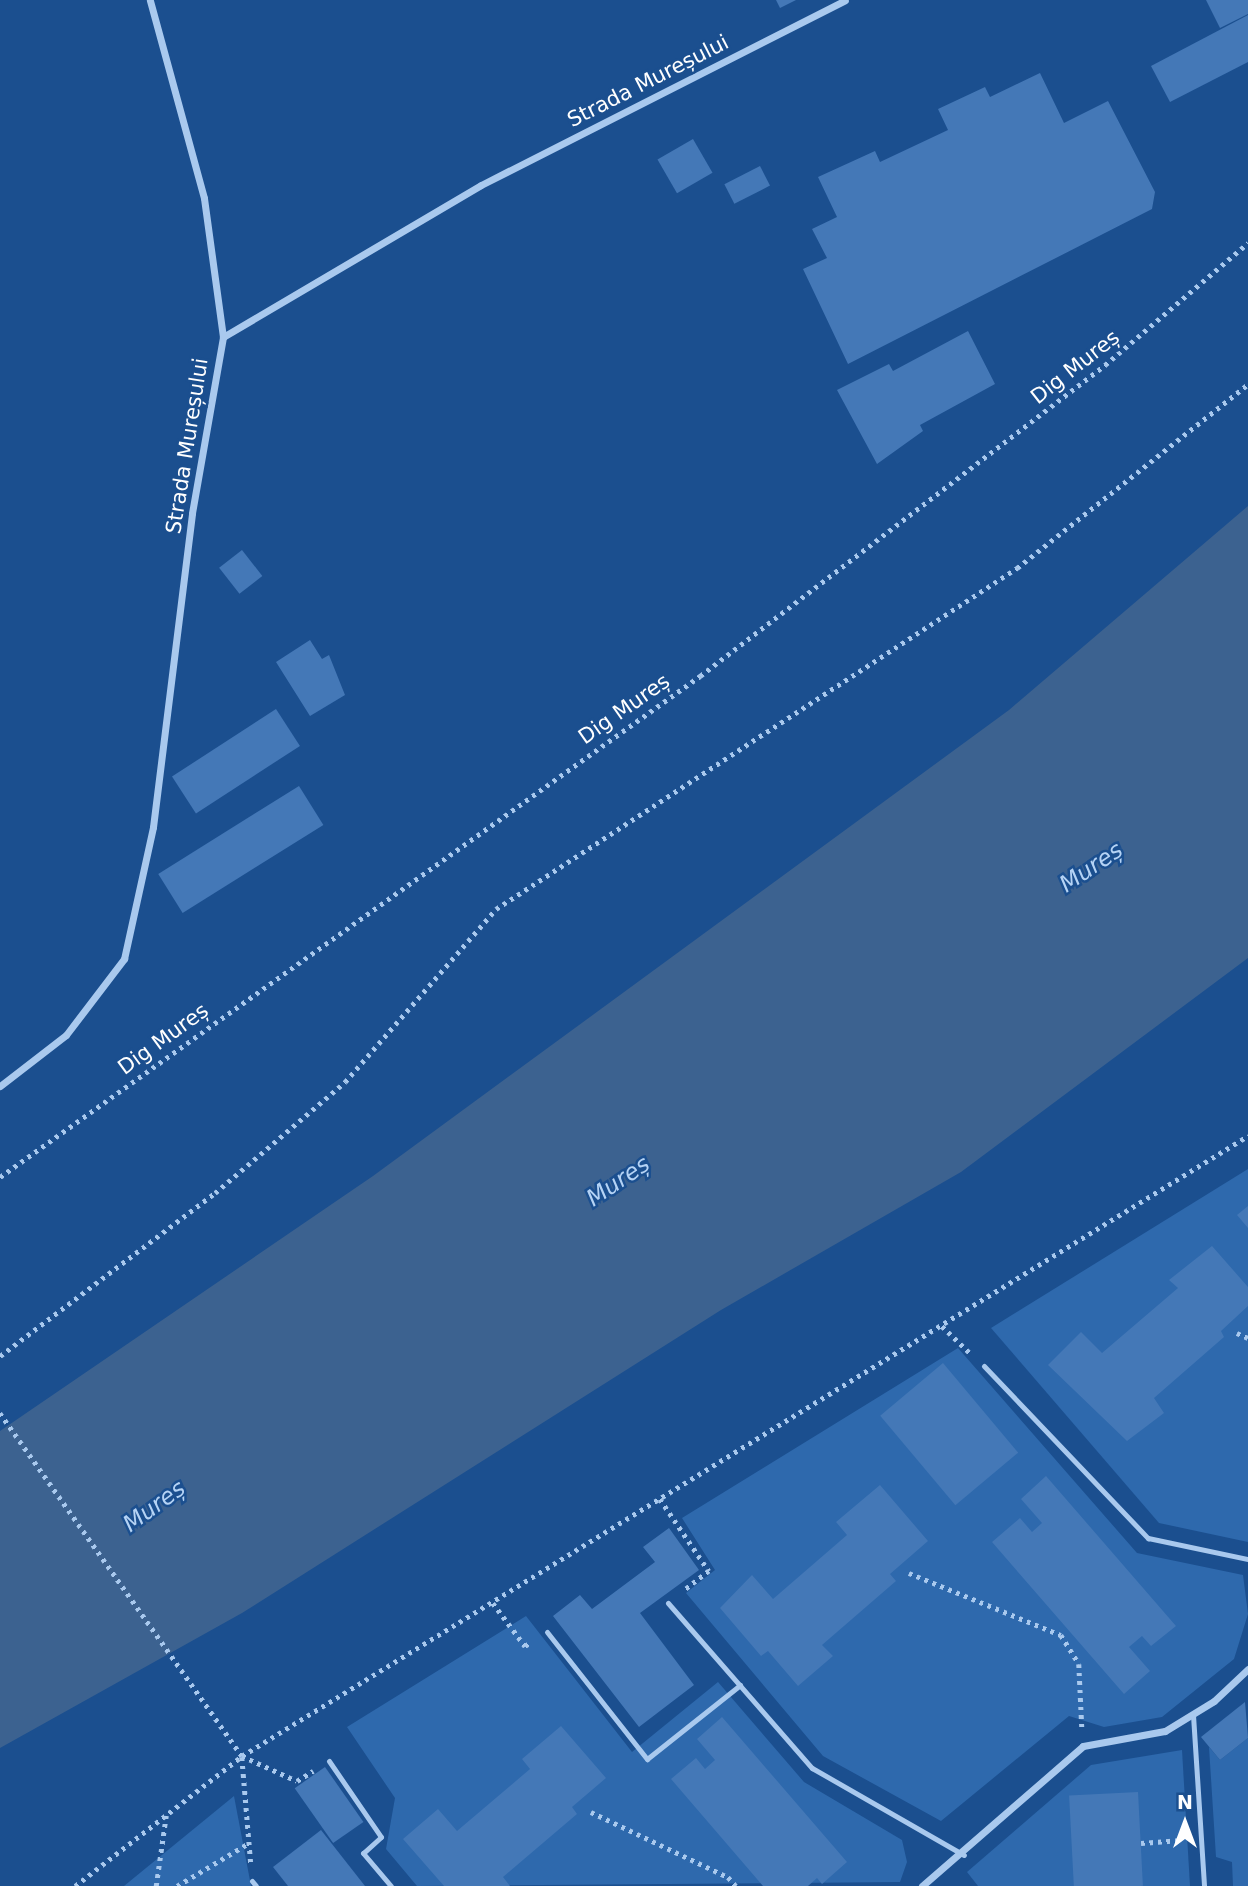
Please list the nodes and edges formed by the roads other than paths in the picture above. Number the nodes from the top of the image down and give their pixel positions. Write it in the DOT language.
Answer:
graph roads {
  1 [pos="150,0"];
  2 [pos="845,0"];
  3 [pos="223,337"];
  4 [pos="0,1086"];
  5 [pos="984,1366"];
  6 [pos="1248,1559"];
  7 [pos="668,1603"];
  8 [pos="547,1632"];
  9 [pos="1248,1669"];
  10 [pos="740,1685"];
  11 [pos="1193,1715"];
  12 [pos="329,1761"];
  13 [pos="964,1855"];
  14 [pos="391,1886"];
  15 [pos="922,1886"];
  16 [pos="1204,1886"];
  1 -- 3 [label="street"];
  2 -- 3 [label="street, Strada Mureșului"];
  3 -- 4 [label="street, Strada Mureșului"];
  5 -- 6 [label="lane"];
  7 -- 10 [label="lane"];
  8 -- 10 [label="lane"];
  9 -- 11 [label="street"];
  10 -- 13 [label="lane"];
  11 -- 13 [label="street"];
  11 -- 16 [label="lane"];
  12 -- 14 [label="lane"];
  13 -- 15 [label="street"];
}
